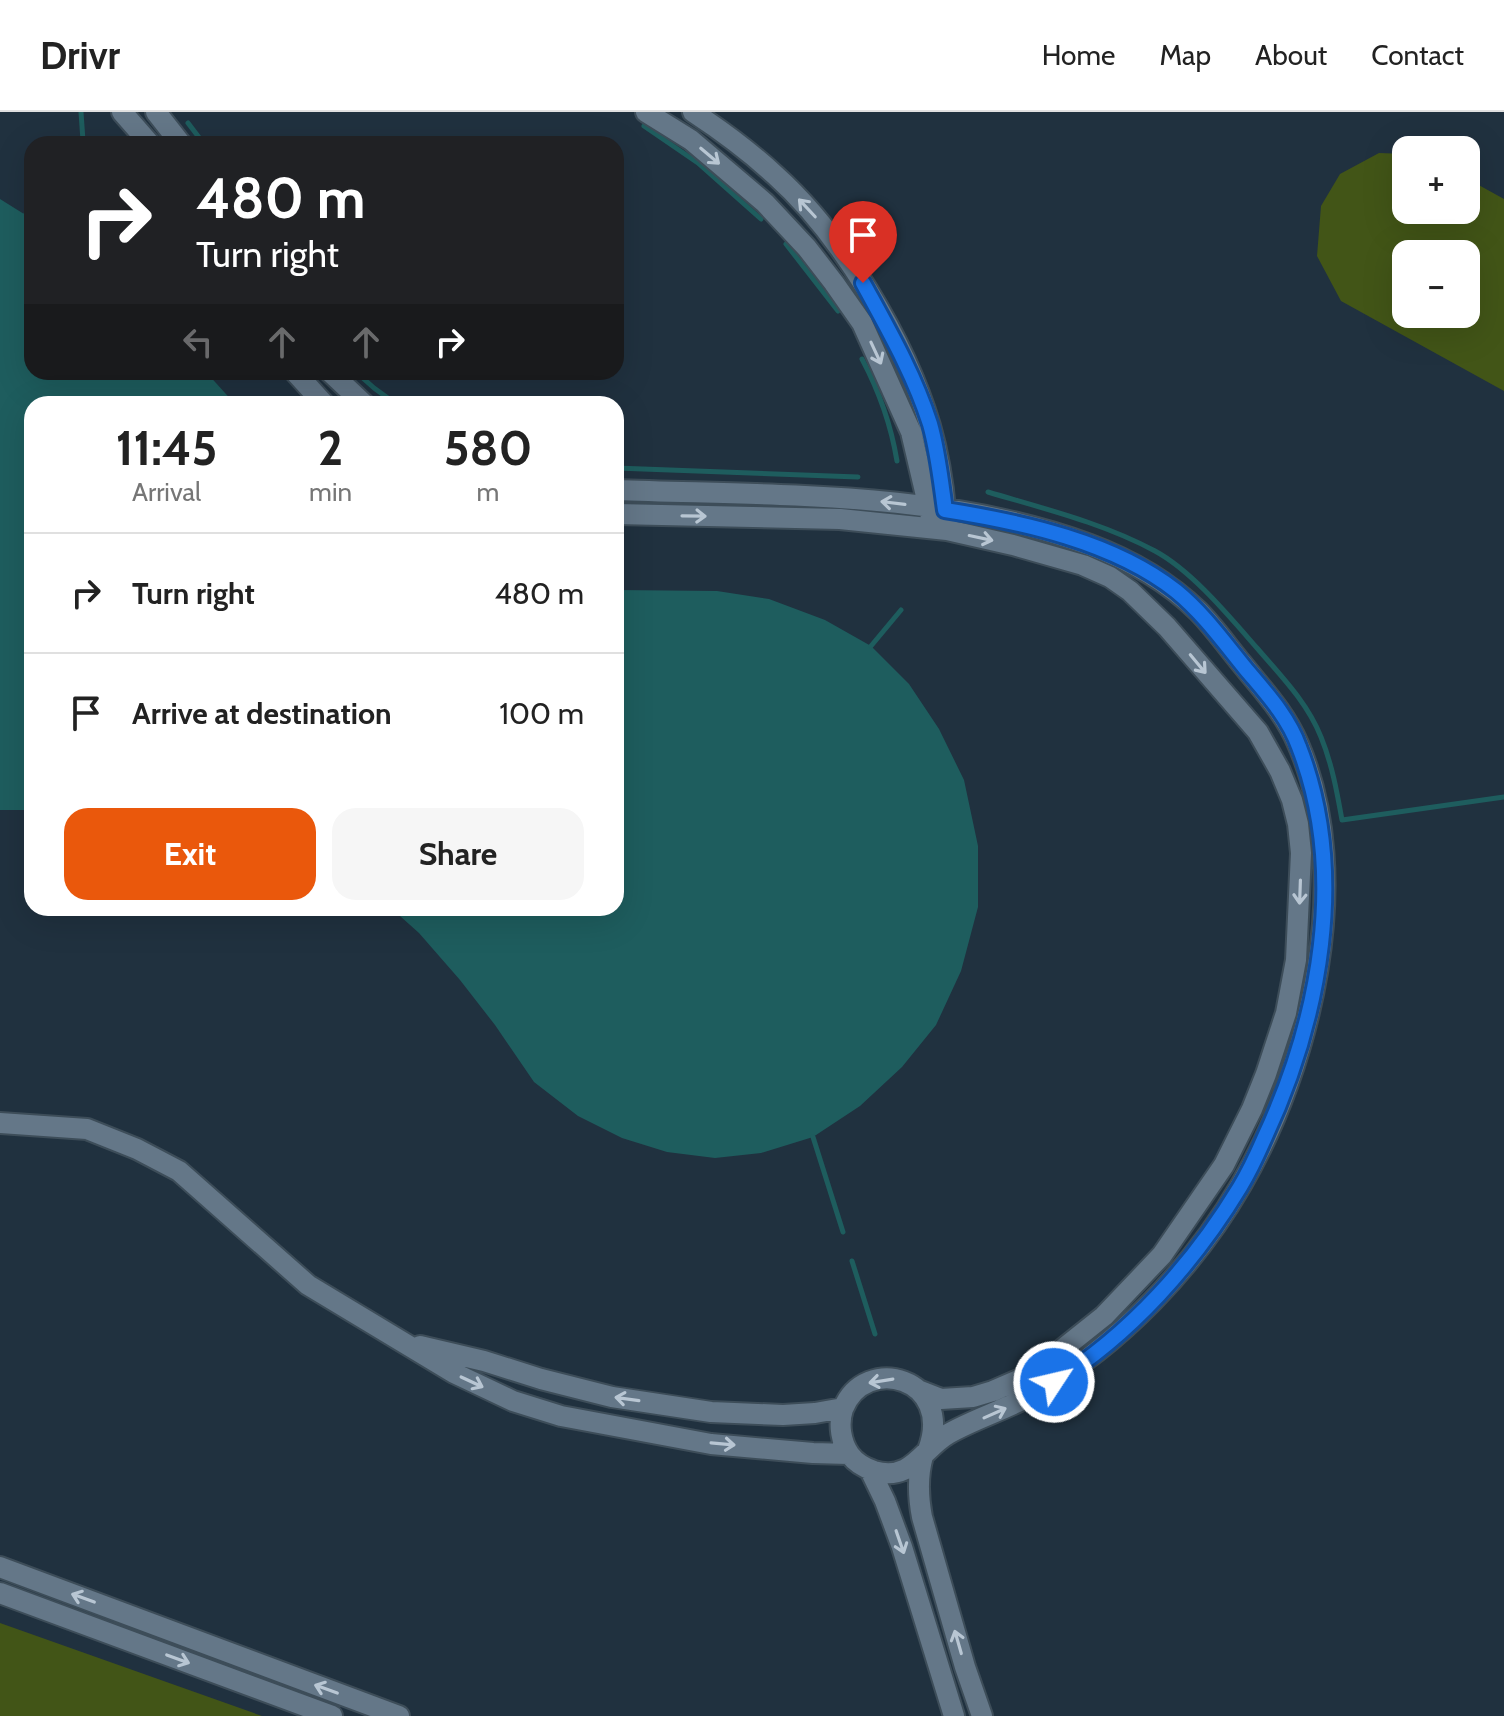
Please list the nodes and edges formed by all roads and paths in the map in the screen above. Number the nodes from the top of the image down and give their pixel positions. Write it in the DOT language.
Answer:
graph roads {
  1 [pos="122,112"];
  2 [pos="156,112"];
  3 [pos="646,112"];
  4 [pos="693,112"];
  5 [pos="143,136"];
  6 [pos="175,136"];
  7 [pos="302,380"];
  8 [pos="338,380"];
  9 [pos="317,396"];
  10 [pos="356,396"];
  11 [pos="624,490"];
  12 [pos="624,514"];
  13 [pos="938,519"];
  14 [pos="0,1123"];
  15 [pos="405,1342"];
  16 [pos="918,1390"];
  17 [pos="843,1408"];
  18 [pos="925,1453"];
  19 [pos="849,1454"];
  20 [pos="870,1470"];
  21 [pos="0,1567"];
  22 [pos="0,1593"];
  23 [pos="332,1716"];
  24 [pos="399,1716"];
  25 [pos="954,1716"];
  26 [pos="982,1716"];
  1 -- 5 [label="street"];
  2 -- 6 [label="street"];
  3 -- 13 [label="street, one-way"];
  13 -- 4 [label="street, one-way"];
  7 -- 9 [label="street"];
  8 -- 10 [label="street"];
  13 -- 11 [label="street, one-way"];
  12 -- 13 [label="street, one-way"];
  13 -- 16 [label="street, one-way"];
  18 -- 13 [label="street, one-way"];
  14 -- 15 [label="street"];
  17 -- 15 [label="street, one-way"];
  15 -- 19 [label="street, one-way"];
  16 -- 17 [label="street, one-way"];
  16 -- 18 [label="street"];
  17 -- 19 [label="street"];
  18 -- 20 [label="street"];
  26 -- 18 [label="street, one-way"];
  19 -- 20 [label="street"];
  20 -- 25 [label="street, one-way"];
  24 -- 21 [label="street, one-way"];
  22 -- 23 [label="street, one-way"];
}
